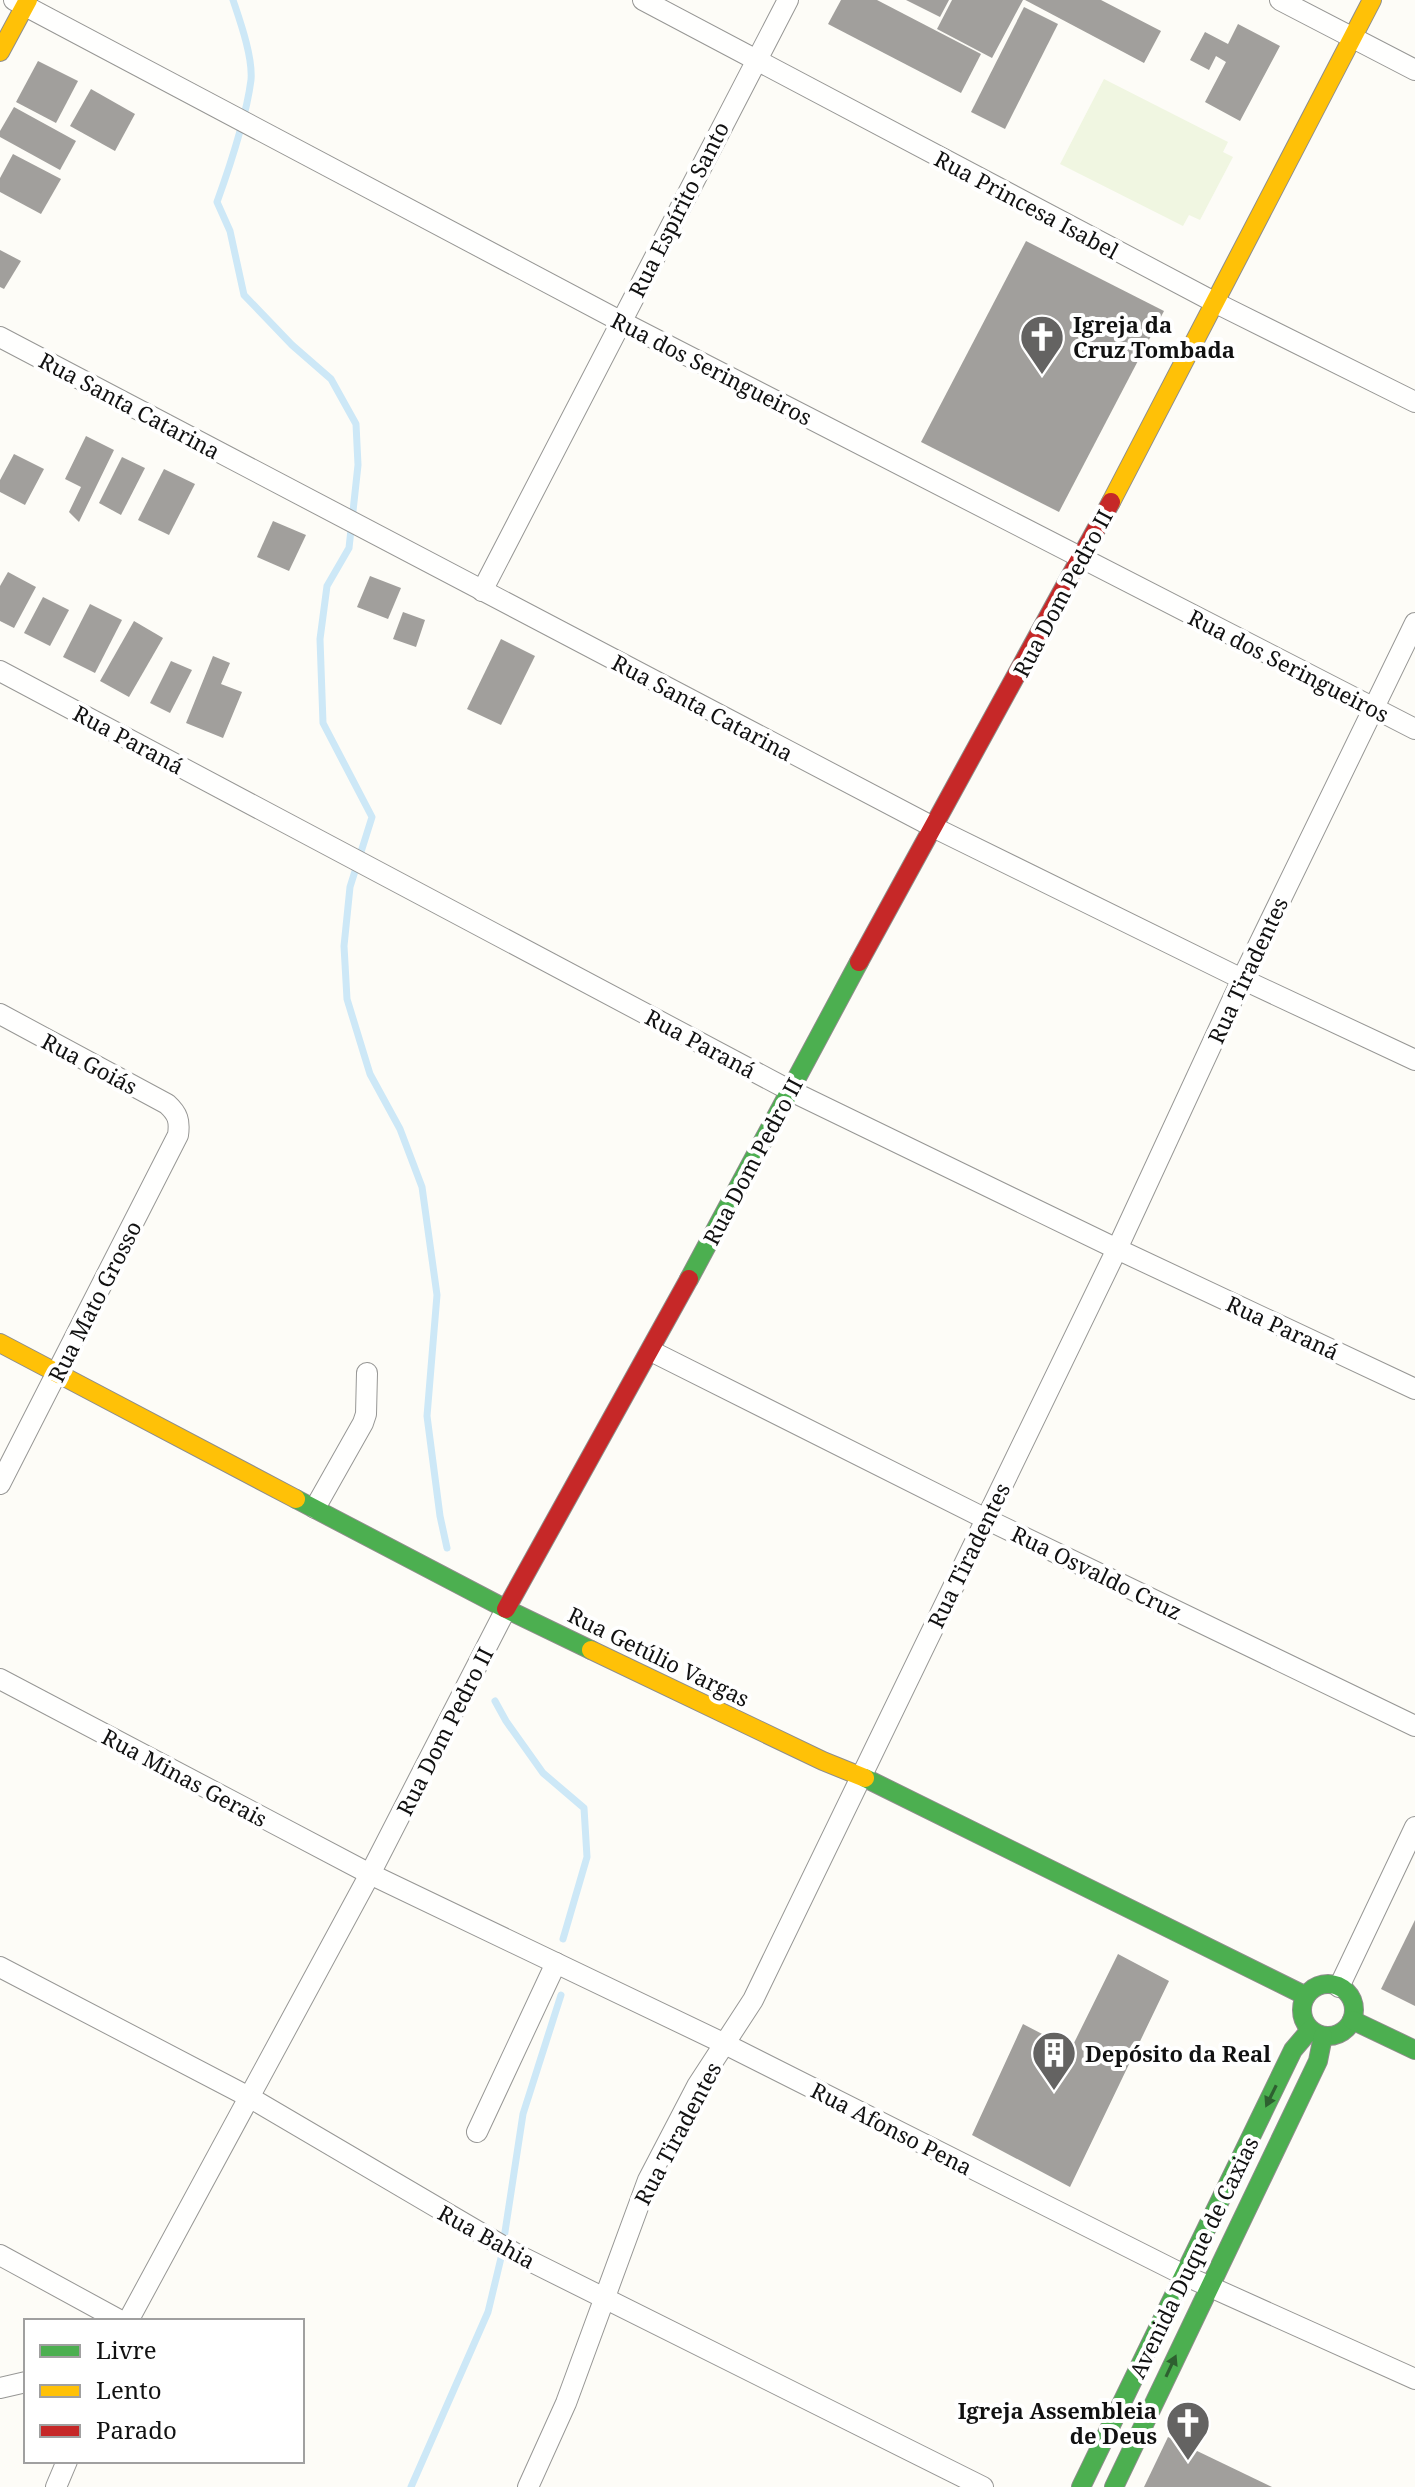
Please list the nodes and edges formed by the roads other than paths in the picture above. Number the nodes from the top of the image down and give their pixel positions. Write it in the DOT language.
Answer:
graph roads {
  1 [pos="643,0"];
  2 [pos="788,0"];
  3 [pos="1280,0"];
  4 [pos="1372,0"];
  5 [pos="22,2"];
  6 [pos="1352,38"];
  7 [pos="0,52"];
  8 [pos="756,60"];
  9 [pos="1415,70"];
  10 [pos="1216,303"];
  11 [pos="620,321"];
  12 [pos="0,337"];
  13 [pos="1415,402"];
  14 [pos="1082,558"];
  15 [pos="482,591"];
  16 [pos="1415,623"];
  17 [pos="0,671"];
  18 [pos="1373,709"];
  19 [pos="1415,729"];
  20 [pos="935,828"];
  21 [pos="1242,979"];
  22 [pos="0,1014"];
  23 [pos="1415,1060"];
  24 [pos="789,1090"];
  25 [pos="177,1116"];
  26 [pos="1117,1249"];
  27 [pos="0,1343"];
  28 [pos="651,1351"];
  29 [pos="367,1373"];
  30 [pos="58,1374"];
  31 [pos="1415,1389"];
  32 [pos="0,1484"];
  33 [pos="315,1508"];
  34 [pos="986,1519"];
  35 [pos="506,1609"];
  36 [pos="0,1679"];
  37 [pos="1415,1726"];
  38 [pos="861,1776"];
  39 [pos="1415,1827"];
  40 [pos="370,1874"];
  41 [pos="556,1963"];
  42 [pos="0,1967"];
  43 [pos="1339,1987"];
  44 [pos="1306,1996"];
  45 [pos="1352,2020"];
  46 [pos="1317,2033"];
  47 [pos="725,2044"];
  48 [pos="1415,2050"];
  49 [pos="249,2097"];
  50 [pos="477,2132"];
  51 [pos="0,2255"];
  52 [pos="1184,2275"];
  53 [pos="1209,2287"];
  54 [pos="604,2297"];
  55 [pos="117,2319"];
  56 [pos="129,2319"];
  57 [pos="1415,2379"];
  58 [pos="24,2382"];
  59 [pos="0,2388"];
  60 [pos="66,2463"];
  61 [pos="56,2487"];
  62 [pos="528,2487"];
  63 [pos="983,2487"];
  64 [pos="1081,2487"];
  65 [pos="1114,2487"];
  1 -- 8 [label="street, Rua Princesa Isabel"];
  2 -- 8 [label="street, Rua Espírito Santo"];
  3 -- 6 [label="street"];
  4 -- 6 [label="street, Rua Dom Pedro II"];
  5 -- 7 [label="street"];
  5 -- 11 [label="street, Rua dos Seringueiros"];
  6 -- 9 [label="street"];
  6 -- 10 [label="street, Rua Dom Pedro II"];
  8 -- 10 [label="street, Rua Princesa Isabel"];
  8 -- 11 [label="street, Rua Espírito Santo"];
  10 -- 13 [label="street, Rua Princesa Isabel"];
  10 -- 14 [label="street, Rua Dom Pedro II"];
  11 -- 14 [label="street, Rua dos Seringueiros"];
  11 -- 15 [label="street, Rua Espírito Santo"];
  12 -- 15 [label="street, Rua Santa Catarina"];
  14 -- 18 [label="street, Rua dos Seringueiros"];
  14 -- 20 [label="street, Rua Dom Pedro II"];
  15 -- 20 [label="street, Rua Santa Catarina"];
  16 -- 18 [label="street, Rua Tiradentes"];
  17 -- 24 [label="street, Rua Paraná"];
  18 -- 19 [label="street, Rua dos Seringueiros"];
  18 -- 21 [label="street, Rua Tiradentes"];
  20 -- 21 [label="street, Rua Santa Catarina"];
  20 -- 24 [label="street, Rua Dom Pedro II"];
  21 -- 23 [label="street, Rua Santa Catarina"];
  21 -- 26 [label="street, Rua Tiradentes"];
  22 -- 25 [label="street, Rua Goiás"];
  24 -- 26 [label="street, Rua Paraná"];
  24 -- 28 [label="street, Rua Dom Pedro II"];
  25 -- 30 [label="street, Rua Mato Grosso"];
  26 -- 31 [label="street, Rua Paraná"];
  26 -- 34 [label="street, Rua Tiradentes"];
  27 -- 30 [label="street, Rua Getúlio Vargas"];
  28 -- 34 [label="street, Rua Osvaldo Cruz"];
  28 -- 35 [label="street, Rua Dom Pedro II"];
  29 -- 33 [label="street"];
  30 -- 32 [label="street, Rua Mato Grosso"];
  30 -- 33 [label="street, Rua Getúlio Vargas"];
  33 -- 35 [label="street, Rua Getúlio Vargas"];
  34 -- 37 [label="street, Rua Osvaldo Cruz"];
  34 -- 38 [label="street, Rua Tiradentes"];
  35 -- 38 [label="street, Rua Getúlio Vargas"];
  35 -- 40 [label="street, Rua Dom Pedro II"];
  36 -- 40 [label="street, Rua Minas Gerais"];
  38 -- 44 [label="street, Rua Getúlio Vargas"];
  38 -- 47 [label="street, Rua Tiradentes"];
  39 -- 43 [label="street"];
  40 -- 41 [label="street, Rua Afonso Pena"];
  40 -- 49 [label="street, Rua Dom Pedro II"];
  41 -- 47 [label="street, Rua Afonso Pena"];
  41 -- 50 [label="street"];
  42 -- 49 [label="street, Rua Bahia"];
  43 -- 44 [label="street"];
  43 -- 45 [label="street"];
  44 -- 46 [label="street"];
  45 -- 46 [label="street"];
  45 -- 48 [label="street"];
  46 -- 52 [label="street, Avenida Duque de Caxias, one-way"];
  46 -- 53 [label="street, Avenida Duque de Caxias"];
  47 -- 52 [label="street, Rua Afonso Pena"];
  47 -- 54 [label="street, Rua Tiradentes"];
  49 -- 54 [label="street, Rua Bahia"];
  49 -- 56 [label="street, Rua Dom Pedro II"];
  51 -- 55 [label="street"];
  52 -- 53 [label="street, Rua Afonso Pena"];
  52 -- 64 [label="street, Avenida Duque de Caxias"];
  53 -- 57 [label="street, Rua Afonso Pena"];
  65 -- 53 [label="street, Avenida Duque de Caxias, one-way"];
  54 -- 62 [label="street, Rua Tiradentes"];
  54 -- 63 [label="street, Rua Bahia"];
  58 -- 59 [label="street"];
  60 -- 61 [label="street"];
}
